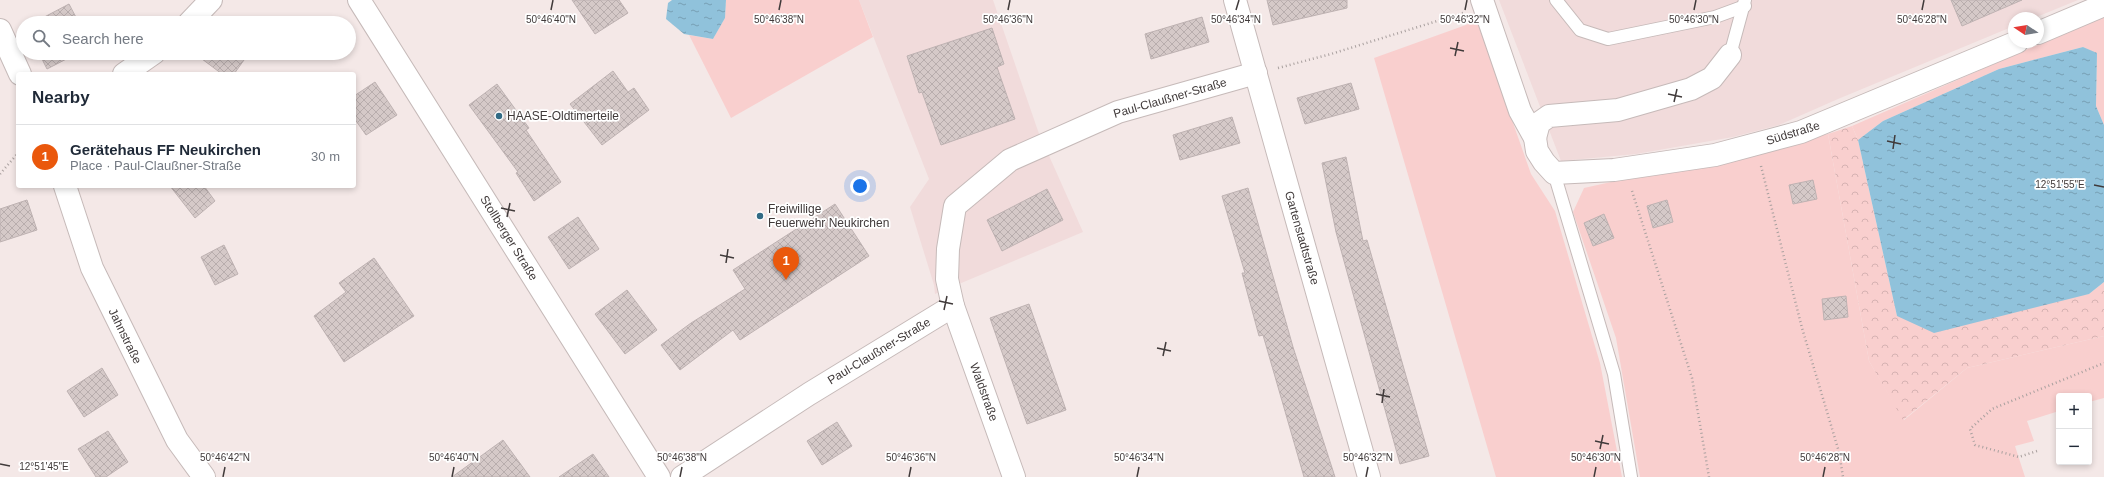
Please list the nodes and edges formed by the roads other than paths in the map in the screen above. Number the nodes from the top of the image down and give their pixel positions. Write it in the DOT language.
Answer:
graph roads {
  1 [pos="212,0"];
  2 [pos="359,0"];
  3 [pos="1235,0"];
  4 [pos="1556,0"];
  5 [pos="1745,3"];
  6 [pos="1483,4"];
  7 [pos="2104,5"];
  8 [pos="195,16"];
  9 [pos="0,30"];
  10 [pos="2044,30"];
  11 [pos="2008,46"];
  12 [pos="1730,55"];
  13 [pos="144,60"];
  14 [pos="19,72"];
  15 [pos="127,72"];
  16 [pos="1256,73"];
  17 [pos="1536,138"];
  18 [pos="1554,173"];
  19 [pos="66,188"];
  20 [pos="953,306"];
  21 [pos="204,477"];
  22 [pos="659,477"];
  23 [pos="682,477"];
  24 [pos="1014,477"];
  25 [pos="1368,477"];
  26 [pos="1631,477"];
  1 -- 8 [label="street"];
  2 -- 22 [label="street, Stollberger Straße"];
  3 -- 16 [label="street, Gartenstadtstraße"];
  4 -- 5 [label="lane"];
  5 -- 12 [label="lane"];
  6 -- 17 [label="street"];
  7 -- 10 [label="street"];
  9 -- 14 [label="street"];
  11 -- 18 [label="street, Südstraße"];
  12 -- 17 [label="street"];
  13 -- 15 [label="street"];
  16 -- 20 [label="street, Paul-Claußner-Straße"];
  16 -- 25 [label="street, Gartenstadtstraße"];
  17 -- 18 [label="street"];
  18 -- 26 [label="lane"];
  19 -- 21 [label="street, Jahnstraße"];
  20 -- 23 [label="street, Paul-Claußner-Straße"];
  20 -- 24 [label="street, Waldstraße"];
}
